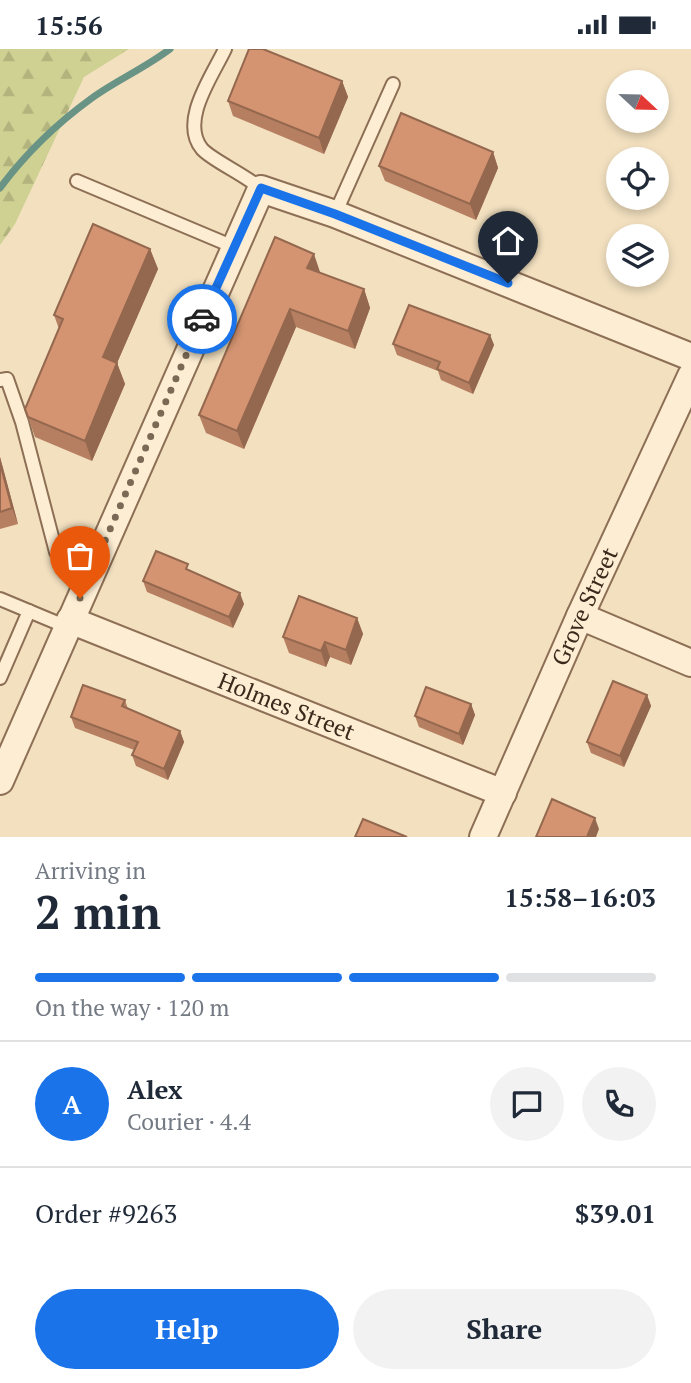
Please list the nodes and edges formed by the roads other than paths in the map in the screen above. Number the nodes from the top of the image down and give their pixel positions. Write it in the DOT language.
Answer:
graph roads {
  1 [pos="225,49"];
  2 [pos="393,84"];
  3 [pos="77,181"];
  4 [pos="258,193"];
  5 [pos="335,214"];
  6 [pos="234,247"];
  7 [pos="691,357"];
  8 [pos="691,376"];
  9 [pos="0,380"];
  10 [pos="90,575"];
  11 [pos="0,599"];
  12 [pos="29,611"];
  13 [pos="580,616"];
  14 [pos="68,623"];
  15 [pos="691,663"];
  16 [pos="0,678"];
  17 [pos="0,781"];
  18 [pos="503,793"];
  19 [pos="483,837"];
  1 -- 4 [label="lane"];
  2 -- 5 [label="lane"];
  3 -- 6 [label="lane"];
  4 -- 5 [label="street"];
  4 -- 6 [label="street"];
  5 -- 7 [label="street"];
  6 -- 10 [label="street"];
  8 -- 13 [label="street, Grove Street"];
  9 -- 10 [label="lane"];
  10 -- 14 [label="street"];
  11 -- 12 [label="lane"];
  12 -- 14 [label="lane"];
  12 -- 16 [label="lane"];
  13 -- 15 [label="street"];
  13 -- 18 [label="street, Grove Street"];
  14 -- 17 [label="street"];
  14 -- 18 [label="street, Holmes Street"];
  18 -- 19 [label="street, Grove Street"];
}
